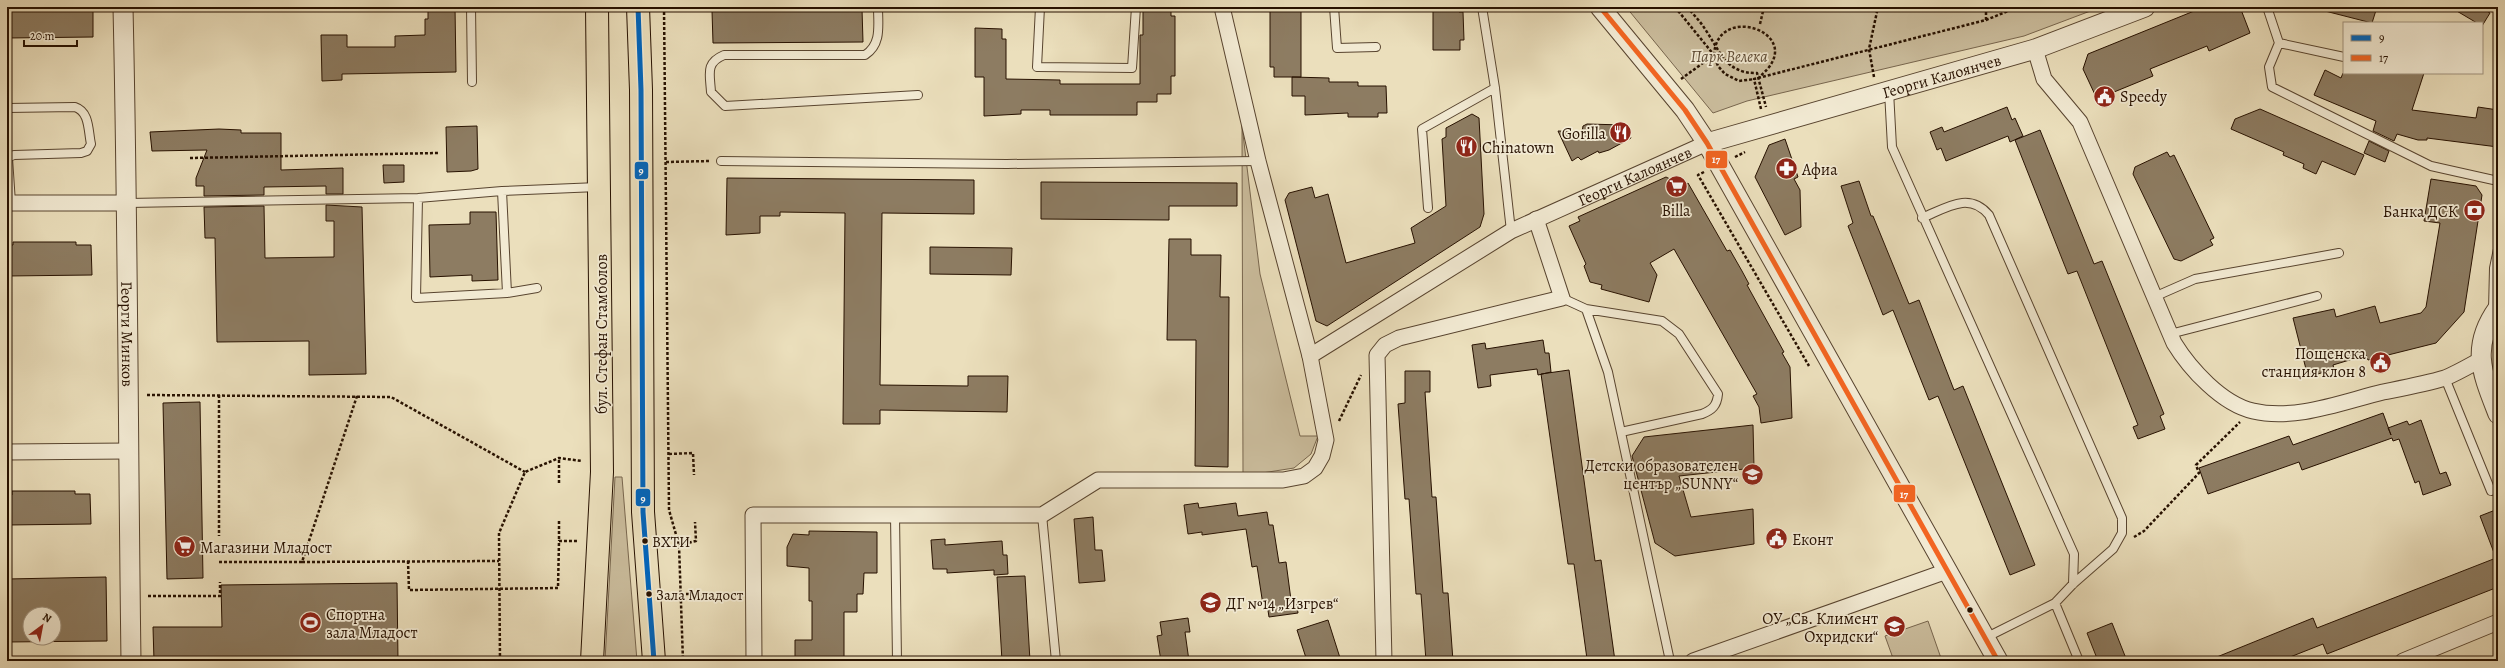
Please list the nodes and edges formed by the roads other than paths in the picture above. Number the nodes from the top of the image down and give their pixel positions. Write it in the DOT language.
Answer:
graph roads {
  1 [pos="123,7"];
  2 [pos="471,7"];
  3 [pos="597,7"];
  4 [pos="638,7"];
  5 [pos="878,7"];
  6 [pos="1040,7"];
  7 [pos="1130,7"];
  8 [pos="1136,7"];
  9 [pos="1222,7"];
  10 [pos="1334,7"];
  11 [pos="1482,7"];
  12 [pos="1600,7"];
  13 [pos="2145,7"];
  14 [pos="2267,7"];
  15 [pos="2279,43"];
  16 [pos="1376,47"];
  17 [pos="2035,49"];
  18 [pos="2343,57"];
  19 [pos="472,82"];
  20 [pos="1495,88"];
  21 [pos="1882,92"];
  22 [pos="918,95"];
  23 [pos="7,108"];
  24 [pos="1707,143"];
  25 [pos="7,158"];
  26 [pos="721,161"];
  27 [pos="1258,161"];
  28 [pos="2498,181"];
  29 [pos="600,187"];
  30 [pos="502,190"];
  31 [pos="418,198"];
  32 [pos="9,202"];
  33 [pos="128,203"];
  34 [pos="1428,208"];
  35 [pos="1922,218"];
  36 [pos="1536,219"];
  37 [pos="1511,231"];
  38 [pos="2498,249"];
  39 [pos="2339,253"];
  40 [pos="2496,266"];
  41 [pos="537,288"];
  42 [pos="507,293"];
  43 [pos="2317,296"];
  44 [pos="2154,297"];
  45 [pos="1562,298"];
  46 [pos="1586,309"];
  47 [pos="2495,311"];
  48 [pos="2170,334"];
  49 [pos="1310,356"];
  50 [pos="2480,360"];
  51 [pos="2445,378"];
  52 [pos="2498,414"];
  53 [pos="1621,432"];
  54 [pos="128,451"];
  55 [pos="7,452"];
  56 [pos="2491,491"];
  57 [pos="895,515"];
  58 [pos="1042,515"];
  59 [pos="1947,571"];
  60 [pos="2073,584"];
  61 [pos="2055,603"];
  62 [pos="2498,622"];
  63 [pos="1985,638"];
  64 [pos="131,661"];
  65 [pos="592,661"];
  66 [pos="654,661"];
  67 [pos="754,661"];
  68 [pos="897,661"];
  69 [pos="1056,661"];
  70 [pos="1384,661"];
  71 [pos="1670,661"];
  72 [pos="1693,661"];
  73 [pos="1998,661"];
  74 [pos="2079,661"];
  75 [pos="2403,661"];
  1 -- 33 [label="street, Георги Минков"];
  2 -- 19 [label="lane"];
  3 -- 29 [label="main road, бул. Стефан Стамболов"];
  4 -- 66 [label="main road"];
  5 -- 22 [label="lane"];
  6 -- 8 [label="lane"];
  7 -- 8 [label="lane"];
  9 -- 27 [label="street"];
  10 -- 16 [label="lane"];
  11 -- 20 [label="lane"];
  12 -- 24 [label="street"];
  13 -- 17 [label="street, Георги Калоянчев"];
  14 -- 15 [label="lane"];
  15 -- 18 [label="lane"];
  15 -- 28 [label="lane"];
  17 -- 21 [label="street, Георги Калоянчев"];
  17 -- 44 [label="street"];
  20 -- 34 [label="lane"];
  20 -- 37 [label="lane"];
  21 -- 24 [label="street, Георги Калоянчев"];
  21 -- 35 [label="lane"];
  23 -- 25 [label="lane"];
  24 -- 36 [label="street, Георги Калоянчев"];
  24 -- 59 [label="street"];
  25 -- 32 [label="lane"];
  26 -- 27 [label="lane"];
  27 -- 49 [label="street"];
  29 -- 30 [label="lane"];
  29 -- 65 [label="main road, бул. Стефан Стамболов"];
  30 -- 31 [label="lane"];
  30 -- 42 [label="lane"];
  31 -- 33 [label="lane"];
  31 -- 42 [label="lane"];
  32 -- 33 [label="street"];
  33 -- 54 [label="street, Георги Минков"];
  35 -- 60 [label="lane"];
  35 -- 60 [label="lane"];
  36 -- 37 [label="street, Георги Калоянчев"];
  36 -- 45 [label="street"];
  37 -- 49 [label="street, Георги Калоянчев"];
  38 -- 40 [label="lane"];
  39 -- 44 [label="lane"];
  40 -- 47 [label="lane"];
  41 -- 42 [label="lane"];
  43 -- 48 [label="lane"];
  44 -- 48 [label="street"];
  45 -- 46 [label="lane"];
  45 -- 70 [label="street"];
  46 -- 53 [label="lane"];
  46 -- 53 [label="lane"];
  47 -- 50 [label="street"];
  48 -- 51 [label="street"];
  49 -- 58 [label="street"];
  50 -- 51 [label="street"];
  50 -- 52 [label="street"];
  51 -- 56 [label="lane"];
  53 -- 71 [label="lane"];
  54 -- 55 [label="street"];
  54 -- 64 [label="street, Георги Минков"];
  57 -- 58 [label="street"];
  57 -- 67 [label="street"];
  57 -- 68 [label="lane"];
  58 -- 69 [label="lane"];
  59 -- 63 [label="street"];
  59 -- 72 [label="street"];
  60 -- 61 [label="lane"];
  61 -- 63 [label="lane"];
  61 -- 74 [label="lane"];
  62 -- 75 [label="street"];
  63 -- 73 [label="street"];
}
